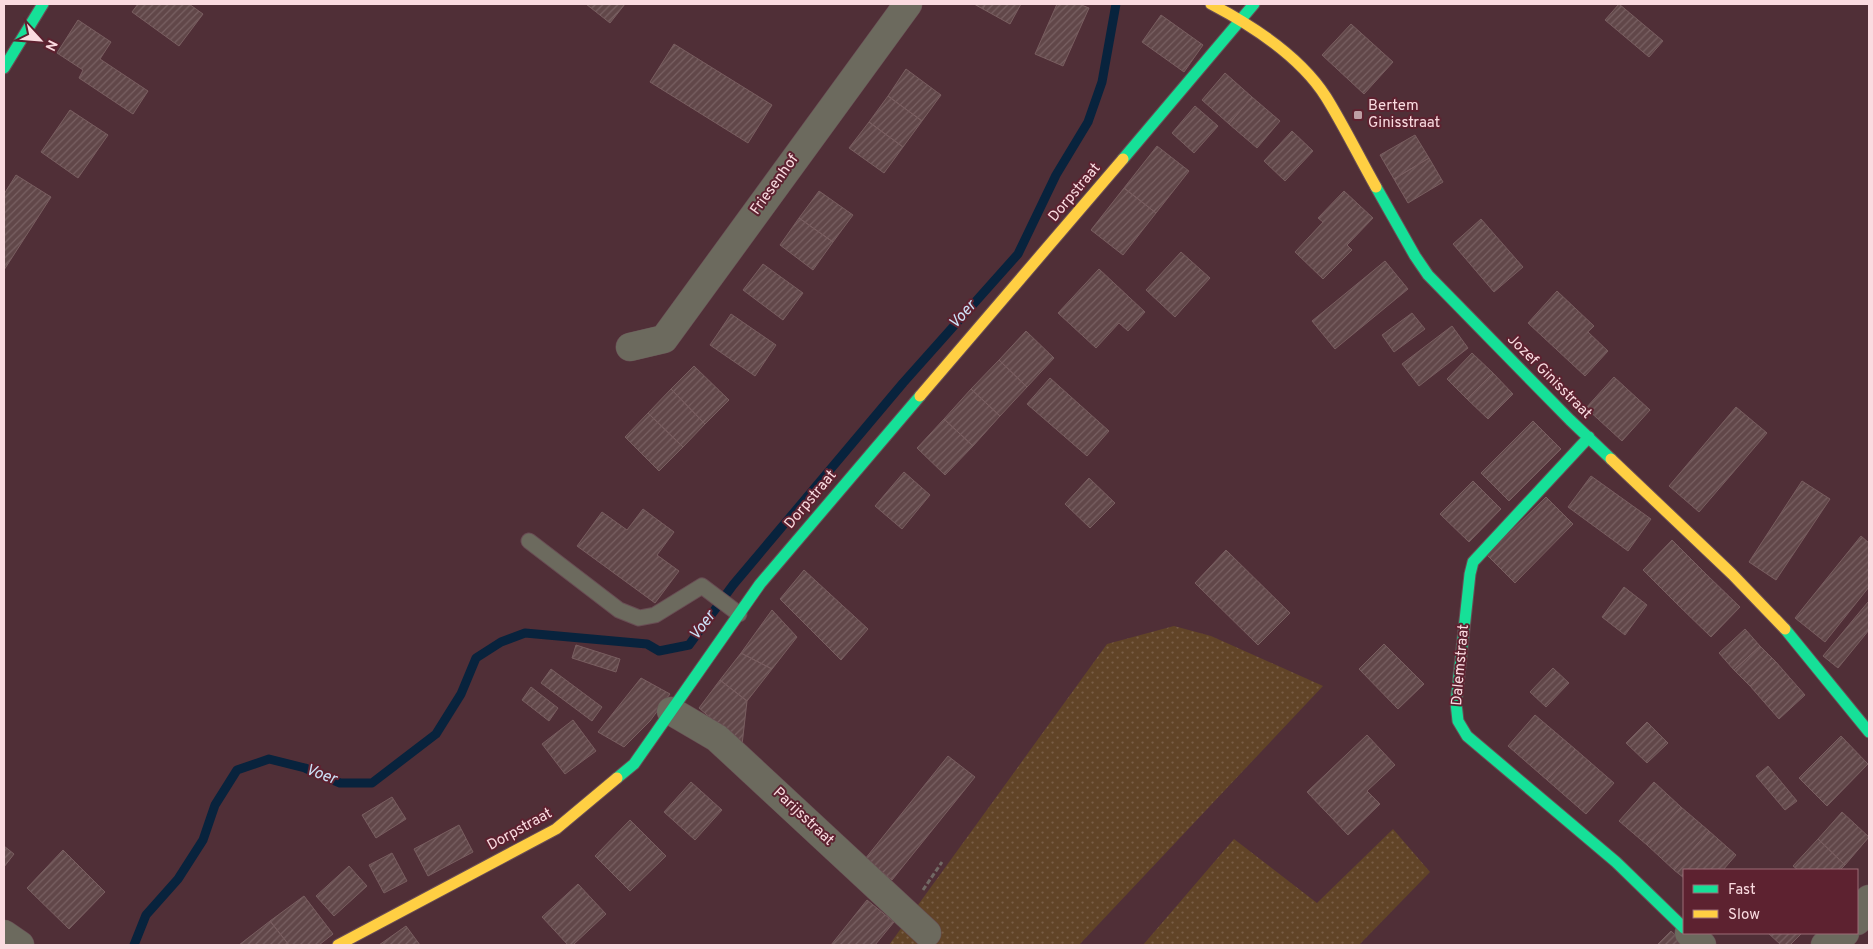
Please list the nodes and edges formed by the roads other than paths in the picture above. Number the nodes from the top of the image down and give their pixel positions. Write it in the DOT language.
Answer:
graph roads {
  1 [pos="44,4"];
  2 [pos="908,4"];
  3 [pos="1211,4"];
  4 [pos="1254,4"];
  5 [pos="1241,20"];
  6 [pos="4,68"];
  7 [pos="630,347"];
  8 [pos="1589,437"];
  9 [pos="529,541"];
  10 [pos="734,609"];
  11 [pos="671,711"];
  12 [pos="1869,732"];
  13 [pos="1869,899"];
  14 [pos="1858,920"];
  15 [pos="1683,927"];
  16 [pos="927,933"];
  17 [pos="4,934"];
  18 [pos="1690,934"];
  19 [pos="1844,934"];
  20 [pos="20,945"];
  21 [pos="338,945"];
  22 [pos="1702,945"];
  23 [pos="1825,945"];
  1 -- 6 [label="street"];
  2 -- 7 [label="street, Friesenhof"];
  3 -- 5 [label="street, Jozef Ginisstraat"];
  4 -- 5 [label="street, Dorpstraat"];
  5 -- 8 [label="street, Jozef Ginisstraat"];
  5 -- 10 [label="street, Dorpstraat"];
  8 -- 12 [label="street, Jozef Ginisstraat"];
  8 -- 15 [label="street, Dalemstraat"];
  9 -- 10 [label="lane"];
  10 -- 11 [label="street, Dorpstraat"];
  11 -- 16 [label="street, Parijsstraat"];
  11 -- 21 [label="street, Dorpstraat"];
  13 -- 14 [label="street"];
  17 -- 20 [label="street"];
  18 -- 22 [label="street"];
  19 -- 23 [label="street"];
}
